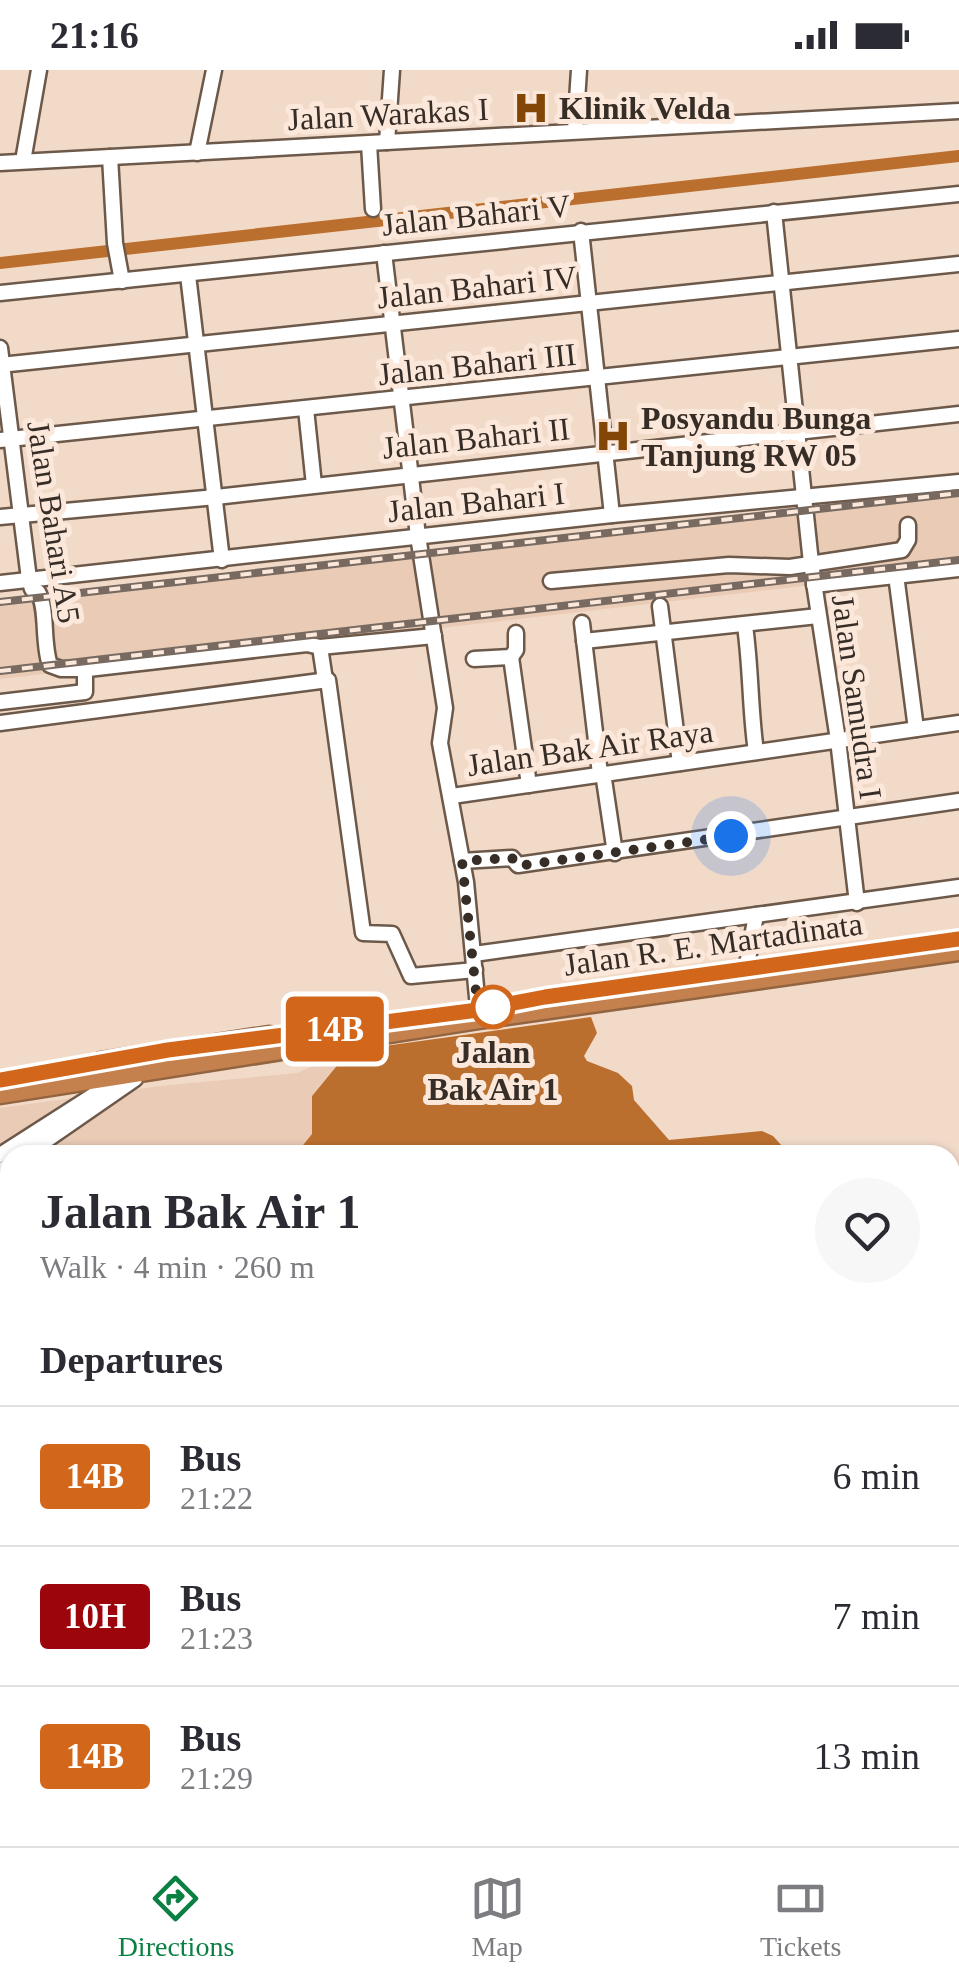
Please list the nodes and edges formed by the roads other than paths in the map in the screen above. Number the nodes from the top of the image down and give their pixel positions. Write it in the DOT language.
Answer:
graph roads {
  1 [pos="39,70"];
  2 [pos="214,70"];
  3 [pos="392,70"];
  4 [pos="579,70"];
  5 [pos="959,111"];
  6 [pos="574,131"];
  7 [pos="387,142"];
  8 [pos="369,144"];
  9 [pos="197,152"];
  10 [pos="110,157"];
  11 [pos="0,162"];
  12 [pos="23,162"];
  13 [pos="959,194"];
  14 [pos="374,210"];
  15 [pos="774,212"];
  16 [pos="582,231"];
  17 [pos="384,254"];
  18 [pos="959,264"];
  19 [pos="119,273"];
  20 [pos="188,274"];
  21 [pos="782,284"];
  22 [pos="0,294"];
  23 [pos="588,302"];
  24 [pos="392,323"];
  25 [pos="959,339"];
  26 [pos="197,344"];
  27 [pos="792,358"];
  28 [pos="1,359"];
  29 [pos="597,378"];
  30 [pos="401,400"];
  31 [pos="306,409"];
  32 [pos="959,414"];
  33 [pos="206,419"];
  34 [pos="799,433"];
  35 [pos="6,439"];
  36 [pos="604,452"];
  37 [pos="410,473"];
  38 [pos="959,482"];
  39 [pos="314,485"];
  40 [pos="216,497"];
  41 [pos="805,499"];
  42 [pos="22,514"];
  43 [pos="612,515"];
  44 [pos="0,516"];
  45 [pos="908,525"];
  46 [pos="418,536"];
  47 [pos="222,560"];
  48 [pos="811,563"];
  49 [pos="959,569"];
  50 [pos="896,575"];
  51 [pos="29,579"];
  52 [pos="551,581"];
  53 [pos="0,583"];
  54 [pos="814,586"];
  55 [pos="660,606"];
  56 [pos="818,616"];
  57 [pos="582,623"];
  58 [pos="746,626"];
  59 [pos="516,632"];
  60 [pos="663,632"];
  61 [pos="434,636"];
  62 [pos="584,641"];
  63 [pos="320,647"];
  64 [pos="511,657"];
  65 [pos="474,659"];
  66 [pos="88,669"];
  67 [pos="325,680"];
  68 [pos="85,692"];
  69 [pos="0,702"];
  70 [pos="88,712"];
  71 [pos="0,723"];
  72 [pos="959,723"];
  73 [pos="916,729"];
  74 [pos="838,740"];
  75 [pos="756,752"];
  76 [pos="680,763"];
  77 [pos="602,774"];
  78 [pos="529,785"];
  79 [pos="452,796"];
  80 [pos="959,801"];
  81 [pos="846,819"];
  82 [pos="616,853"];
  83 [pos="462,861"];
  84 [pos="959,886"];
  85 [pos="857,903"];
  86 [pos="756,915"];
  87 [pos="959,939"];
  88 [pos="959,950"];
  89 [pos="474,954"];
  90 [pos="475,970"];
  91 [pos="747,975"];
  92 [pos="478,1014"];
  93 [pos="150,1061"];
  94 [pos="0,1080"];
  95 [pos="0,1093"];
  96 [pos="16,1145"];
  97 [pos="38,1145"];
  1 -- 12 [label="street"];
  2 -- 9 [label="street"];
  3 -- 7 [label="street"];
  4 -- 6 [label="street"];
  5 -- 6 [label="street, Jalan Warakas I"];
  6 -- 7 [label="street, Jalan Warakas I"];
  7 -- 8 [label="street, Jalan Warakas I"];
  8 -- 9 [label="street, Jalan Warakas I"];
  8 -- 14 [label="street"];
  9 -- 10 [label="street, Jalan Warakas I"];
  10 -- 12 [label="street, Jalan Warakas I"];
  10 -- 19 [label="street"];
  11 -- 12 [label="street, Jalan Warakas I"];
  13 -- 15 [label="street, Jalan Bahari V"];
  15 -- 16 [label="street, Jalan Bahari V"];
  15 -- 21 [label="street, Jalan Samudra I"];
  16 -- 17 [label="street, Jalan Bahari V"];
  16 -- 23 [label="street"];
  17 -- 20 [label="street, Jalan Bahari V"];
  17 -- 24 [label="street"];
  18 -- 21 [label="street, Jalan Bahari IV"];
  19 -- 20 [label="street, Jalan Bahari V"];
  19 -- 22 [label="street, Jalan Bahari V"];
  20 -- 26 [label="street"];
  21 -- 23 [label="street, Jalan Bahari IV"];
  21 -- 27 [label="street, Jalan Samudra I"];
  23 -- 24 [label="street, Jalan Bahari IV"];
  23 -- 29 [label="street"];
  24 -- 26 [label="street, Jalan Bahari IV"];
  24 -- 30 [label="street"];
  25 -- 27 [label="street, Jalan Bahari III"];
  26 -- 28 [label="street, Jalan Bahari IV"];
  26 -- 33 [label="street"];
  27 -- 29 [label="street, Jalan Bahari III"];
  27 -- 34 [label="street, Jalan Samudra I"];
  28 -- 35 [label="street, Jalan Bahari A5"];
  29 -- 30 [label="street, Jalan Bahari III"];
  29 -- 36 [label="street"];
  30 -- 31 [label="street, Jalan Bahari III"];
  30 -- 37 [label="street"];
  31 -- 33 [label="street, Jalan Bahari III"];
  31 -- 39 [label="street"];
  32 -- 34 [label="street, Jalan Bahari II"];
  33 -- 35 [label="street, Jalan Bahari III"];
  33 -- 40 [label="street"];
  34 -- 36 [label="street, Jalan Bahari II"];
  34 -- 41 [label="street, Jalan Samudra I"];
  35 -- 42 [label="street, Jalan Bahari A5"];
  36 -- 37 [label="street, Jalan Bahari II"];
  36 -- 43 [label="street"];
  37 -- 39 [label="street, Jalan Bahari II"];
  37 -- 46 [label="street"];
  38 -- 41 [label="street, Jalan Bahari I"];
  39 -- 40 [label="street, Jalan Bahari II"];
  40 -- 42 [label="street, Jalan Bahari II"];
  40 -- 47 [label="street"];
  41 -- 43 [label="street, Jalan Bahari I"];
  41 -- 48 [label="street, Jalan Samudra I"];
  42 -- 44 [label="street, Jalan Bahari II"];
  42 -- 51 [label="street, Jalan Bahari A5"];
  43 -- 46 [label="street, Jalan Bahari I"];
  45 -- 48 [label="street"];
  46 -- 47 [label="street, Jalan Bahari I"];
  46 -- 61 [label="street"];
  47 -- 51 [label="street, Jalan Bahari I"];
  48 -- 52 [label="street"];
  48 -- 54 [label="street, Jalan Samudra I"];
  49 -- 50 [label="street"];
  50 -- 54 [label="street"];
  50 -- 73 [label="street"];
  51 -- 53 [label="street, Jalan Bahari I"];
  51 -- 66 [label="street, Jalan Bahari A5"];
  54 -- 56 [label="street, Jalan Samudra I"];
  55 -- 60 [label="street"];
  56 -- 58 [label="street"];
  56 -- 74 [label="street, Jalan Samudra I"];
  57 -- 62 [label="street"];
  58 -- 60 [label="street"];
  58 -- 75 [label="street"];
  59 -- 64 [label="street"];
  60 -- 62 [label="street"];
  60 -- 76 [label="street"];
  61 -- 63 [label="street"];
  61 -- 79 [label="street"];
  62 -- 77 [label="street"];
  63 -- 66 [label="street"];
  63 -- 67 [label="street"];
  64 -- 65 [label="street"];
  64 -- 78 [label="street"];
  66 -- 68 [label="street"];
  67 -- 70 [label="street"];
  67 -- 90 [label="street"];
  68 -- 69 [label="street"];
  68 -- 70 [label="street"];
  70 -- 71 [label="street"];
  72 -- 73 [label="street, Jalan Bak Air Raya"];
  73 -- 74 [label="street, Jalan Bak Air Raya"];
  74 -- 75 [label="street, Jalan Bak Air Raya"];
  74 -- 81 [label="street, Jalan Samudra I"];
  75 -- 76 [label="street, Jalan Bak Air Raya"];
  76 -- 77 [label="street, Jalan Bak Air Raya"];
  77 -- 78 [label="street, Jalan Bak Air Raya"];
  77 -- 82 [label="street"];
  78 -- 79 [label="street, Jalan Bak Air Raya"];
  79 -- 83 [label="street, Jalan Bak Air Raya"];
  80 -- 81 [label="street"];
  81 -- 82 [label="street"];
  81 -- 85 [label="street, Jalan Samudra I"];
  82 -- 83 [label="street"];
  83 -- 89 [label="street, Jalan Bak Air Raya"];
  84 -- 85 [label="street"];
  85 -- 86 [label="street"];
  86 -- 89 [label="street"];
  86 -- 91 [label="street"];
  87 -- 91 [label="highway, Jalan R. E. Martadinata"];
  88 -- 91 [label="highway, Jalan R. E. Martadinata"];
  89 -- 90 [label="street, Jalan Bak Air Raya"];
  90 -- 92 [label="street, Jalan Bak Air Raya"];
  91 -- 92 [label="highway, Jalan R. E. Martadinata"];
  92 -- 93 [label="highway, Jalan R. E. Martadinata"];
  93 -- 94 [label="highway, Jalan R. E. Martadinata"];
  93 -- 95 [label="highway, Jalan R. E. Martadinata"];
  93 -- 96 [label="street"];
  93 -- 97 [label="street"];
}
